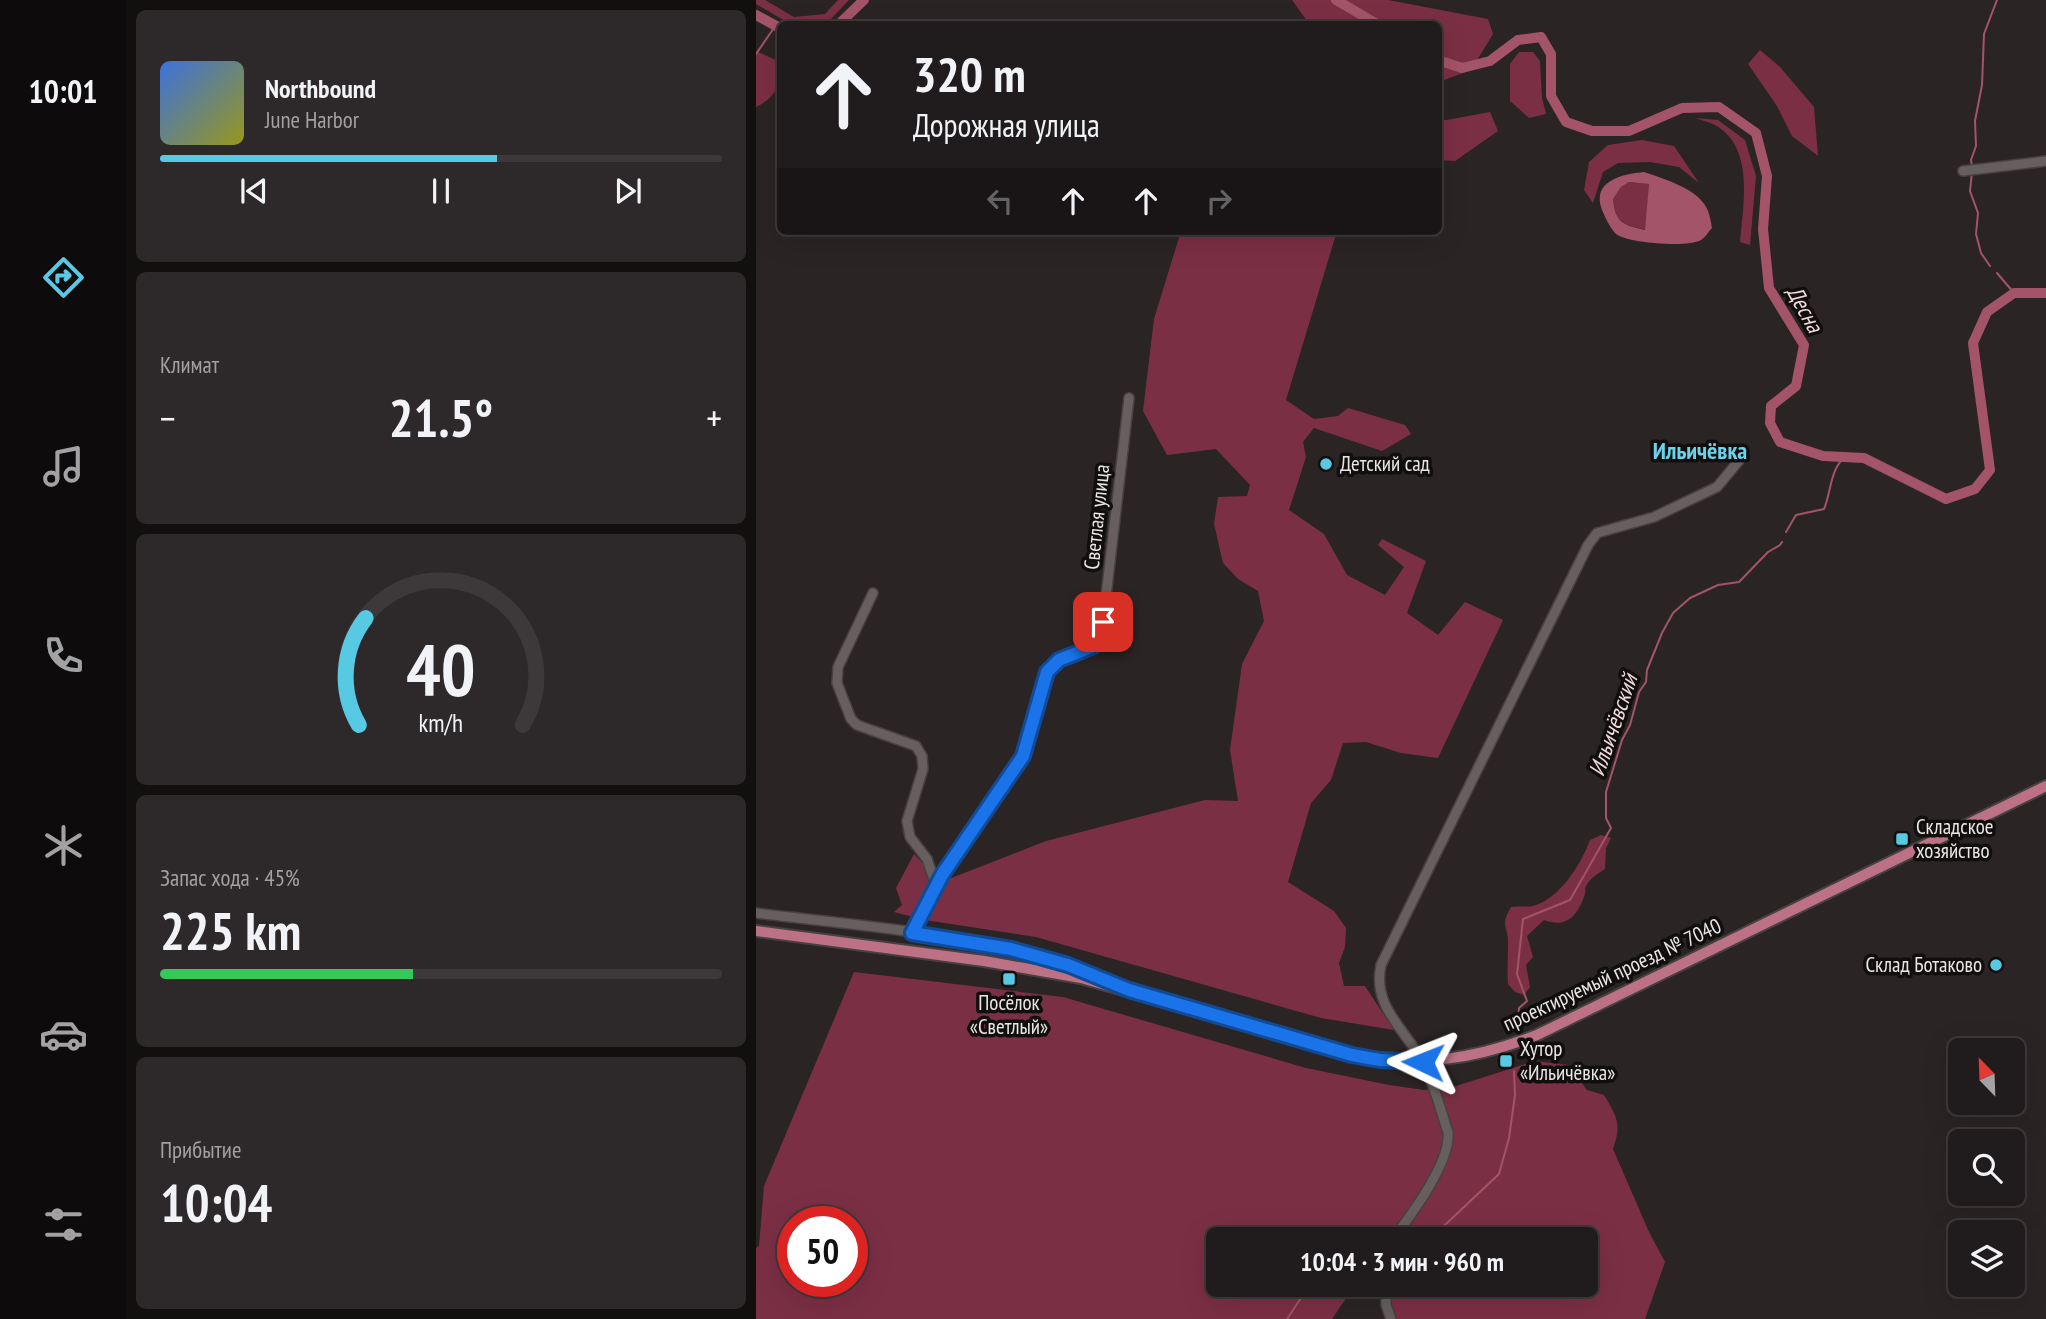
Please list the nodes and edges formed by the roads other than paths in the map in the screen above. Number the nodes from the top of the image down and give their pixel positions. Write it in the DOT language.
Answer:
graph roads {
  1 [pos="2046,161"];
  2 [pos="1964,171"];
  3 [pos="1129,398"];
  4 [pos="1742,457"];
  5 [pos="873,593"];
  6 [pos="2046,786"];
  7 [pos="936,885"];
  8 [pos="756,913"];
  9 [pos="756,931"];
  10 [pos="912,933"];
  11 [pos="1129,990"];
  12 [pos="1423,1062"];
  13 [pos="1402,1227"];
  14 [pos="1386,1297"];
  15 [pos="1391,1319"];
  1 -- 2 [label="street"];
  3 -- 7 [label="street, Светлая улица"];
  4 -- 12 [label="street"];
  5 -- 7 [label="street"];
  6 -- 12 [label="main road, проектируемый проезд № 7040"];
  7 -- 10 [label="street, Светлая улица"];
  8 -- 10 [label="street"];
  9 -- 11 [label="main road, проектируемый проезд № 7040"];
  10 -- 11 [label="street"];
  11 -- 12 [label="main road, проектируемый проезд № 7040"];
  12 -- 13 [label="street"];
  14 -- 15 [label="street"];
}
